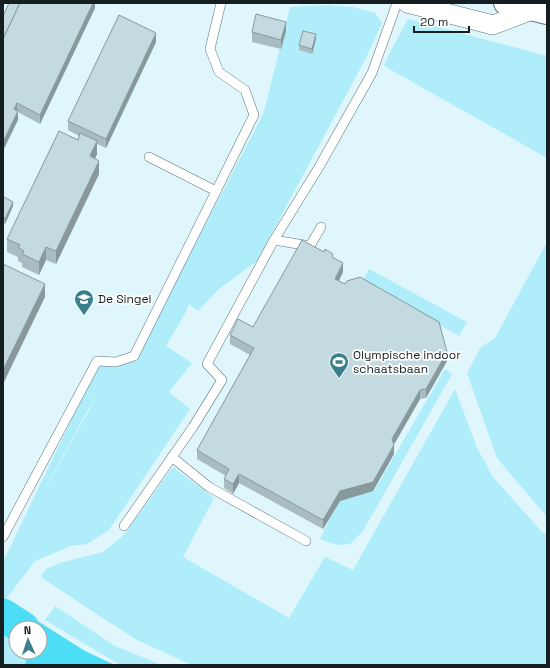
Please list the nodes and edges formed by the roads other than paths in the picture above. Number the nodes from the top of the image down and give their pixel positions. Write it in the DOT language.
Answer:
graph roads {
  1 [pos="221,3"];
  2 [pos="397,3"];
  3 [pos="407,3"];
  4 [pos="505,3"];
  5 [pos="540,12"];
  6 [pos="149,157"];
  7 [pos="216,191"];
  8 [pos="321,227"];
  9 [pos="274,240"];
  10 [pos="172,457"];
  11 [pos="124,526"];
  12 [pos="3,537"];
  13 [pos="306,541"];
  1 -- 7 [label="lane"];
  2 -- 9 [label="lane"];
  3 -- 5 [label="street"];
  4 -- 5 [label="highway"];
  6 -- 7 [label="lane"];
  7 -- 12 [label="lane"];
  8 -- 9 [label="lane"];
  9 -- 10 [label="lane"];
  10 -- 11 [label="lane"];
  10 -- 13 [label="lane"];
}
